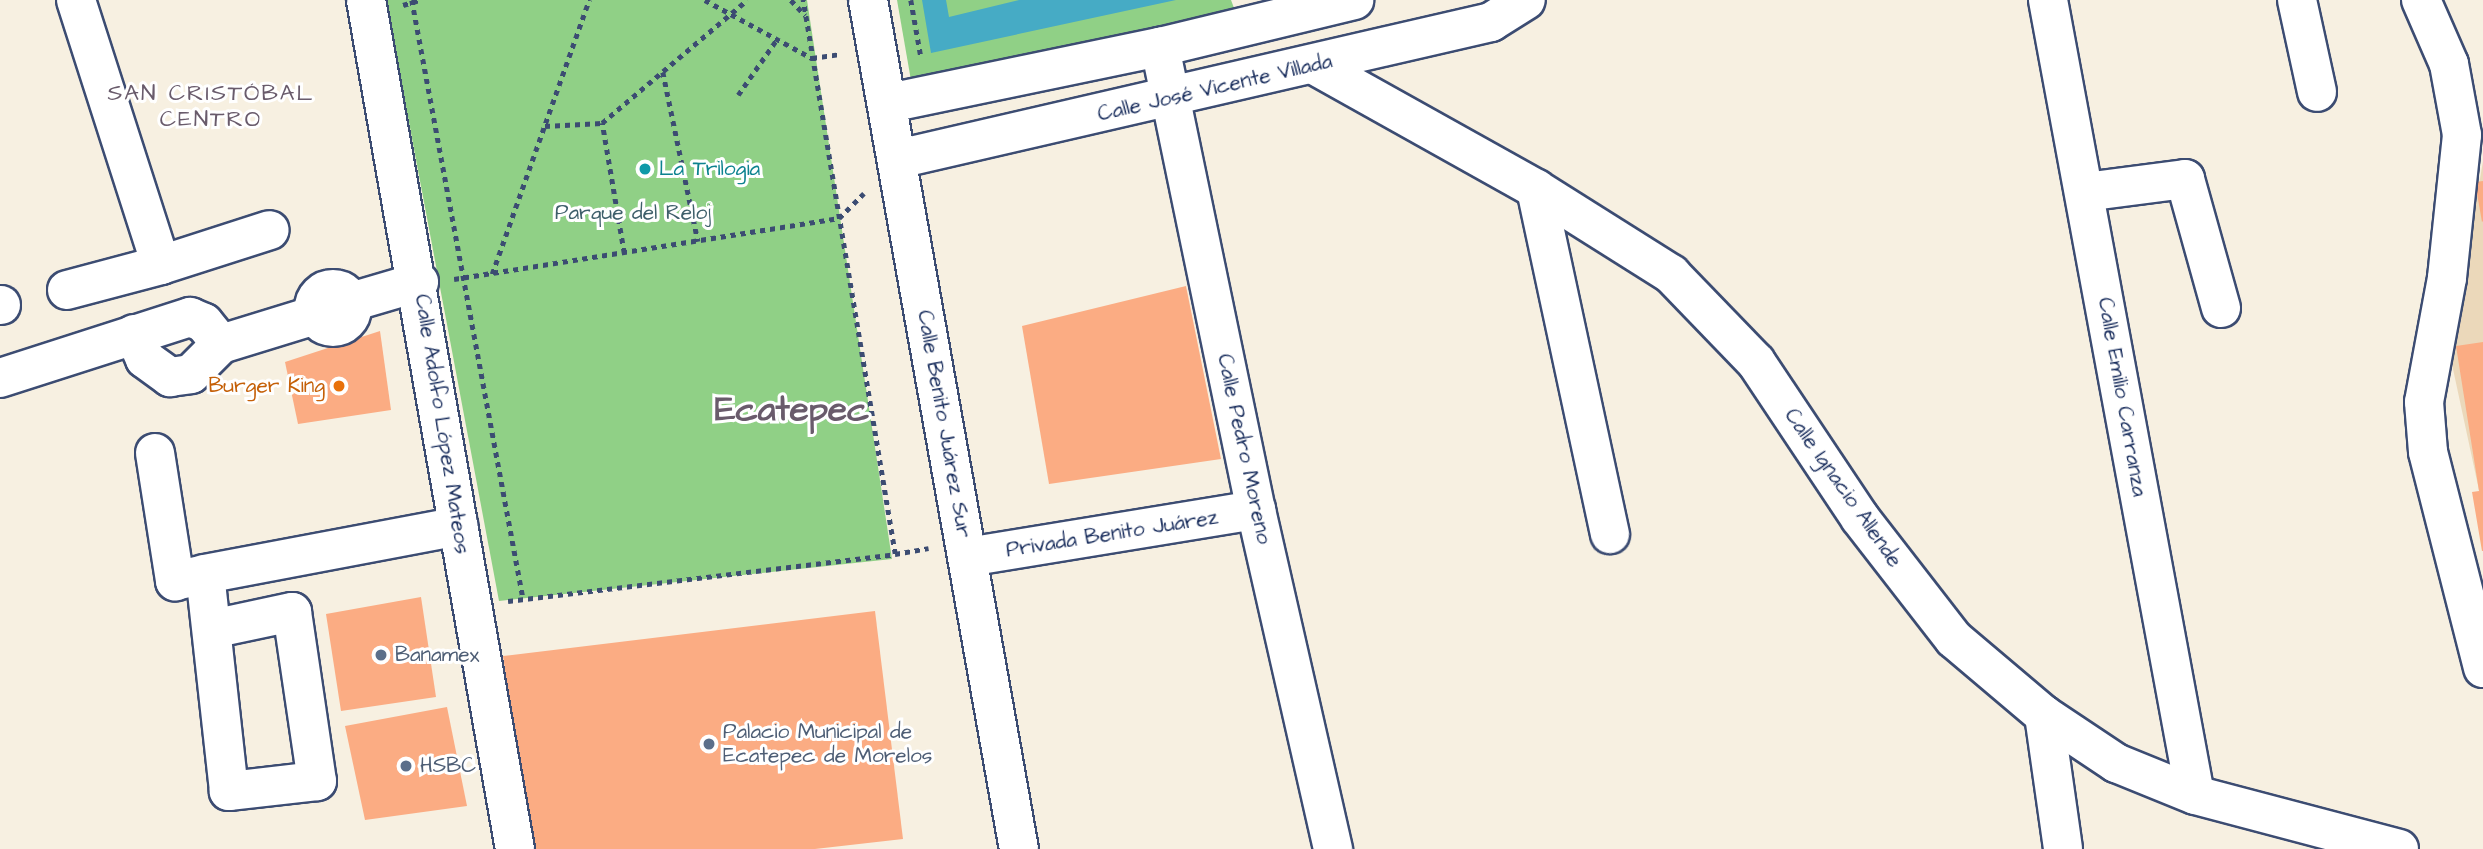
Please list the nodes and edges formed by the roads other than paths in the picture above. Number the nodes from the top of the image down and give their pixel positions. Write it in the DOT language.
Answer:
graph roads {
  1 [pos="76,0"];
  2 [pos="366,0"];
  3 [pos="868,0"];
  4 [pos="1354,0"];
  5 [pos="1526,0"];
  6 [pos="2048,0"];
  7 [pos="2297,0"];
  8 [pos="2421,0"];
  9 [pos="1160,47"];
  10 [pos="1316,66"];
  11 [pos="2317,92"];
  12 [pos="1171,99"];
  13 [pos="889,103"];
  14 [pos="898,159"];
  15 [pos="1536,189"];
  16 [pos="2085,192"];
  17 [pos="270,230"];
  18 [pos="161,265"];
  19 [pos="419,282"];
  20 [pos="67,290"];
  21 [pos="2221,309"];
  22 [pos="134,334"];
  23 [pos="221,344"];
  24 [pos="0,378"];
  25 [pos="155,453"];
  26 [pos="1256,510"];
  27 [pos="458,526"];
  28 [pos="1610,534"];
  29 [pos="968,557"];
  30 [pos="205,574"];
  31 [pos="212,629"];
  32 [pos="2483,668"];
  33 [pos="2043,715"];
  34 [pos="2195,795"];
  35 [pos="515,849"];
  36 [pos="1018,849"];
  37 [pos="1333,849"];
  38 [pos="2063,849"];
  39 [pos="2399,849"];
  1 -- 18 [label="street"];
  2 -- 19 [label="street, Calle Adolfo López Mateos"];
  3 -- 13 [label="street, Calle Benito Juárez Sur"];
  4 -- 9 [label="street"];
  5 -- 10 [label="street, Calle José Vicente Villada"];
  6 -- 16 [label="street, Calle Emilio Carranza"];
  7 -- 11 [label="street"];
  8 -- 32 [label="street"];
  9 -- 12 [label="street, Calle Pedro Moreno"];
  9 -- 13 [label="street"];
  10 -- 12 [label="street, Calle José Vicente Villada"];
  10 -- 15 [label="street, Calle Ignacio Allende"];
  12 -- 14 [label="street, Calle José Vicente Villada"];
  12 -- 26 [label="street, Calle Pedro Moreno"];
  13 -- 14 [label="street, Calle Benito Juárez Sur"];
  14 -- 29 [label="street, Calle Benito Juárez Sur"];
  15 -- 28 [label="street"];
  15 -- 33 [label="street, Calle Ignacio Allende"];
  16 -- 21 [label="street"];
  16 -- 34 [label="street, Calle Emilio Carranza"];
  17 -- 18 [label="street"];
  18 -- 20 [label="street"];
  19 -- 23 [label="street"];
  19 -- 27 [label="street, Calle Adolfo López Mateos"];
  22 -- 23 [label="street"];
  22 -- 23 [label="street"];
  22 -- 24 [label="street"];
  25 -- 30 [label="street"];
  26 -- 29 [label="street, Privada Benito Juárez"];
  26 -- 37 [label="street, Calle Pedro Moreno"];
  27 -- 30 [label="street"];
  27 -- 35 [label="street, Calle Adolfo López Mateos"];
  29 -- 36 [label="street, Calle Benito Juárez Sur"];
  30 -- 31 [label="street"];
  31 -- 31 [label="street"];
  33 -- 34 [label="street, Calle Ignacio Allende"];
  33 -- 38 [label="street"];
  34 -- 39 [label="street, Calle Ignacio Allende"];
}
